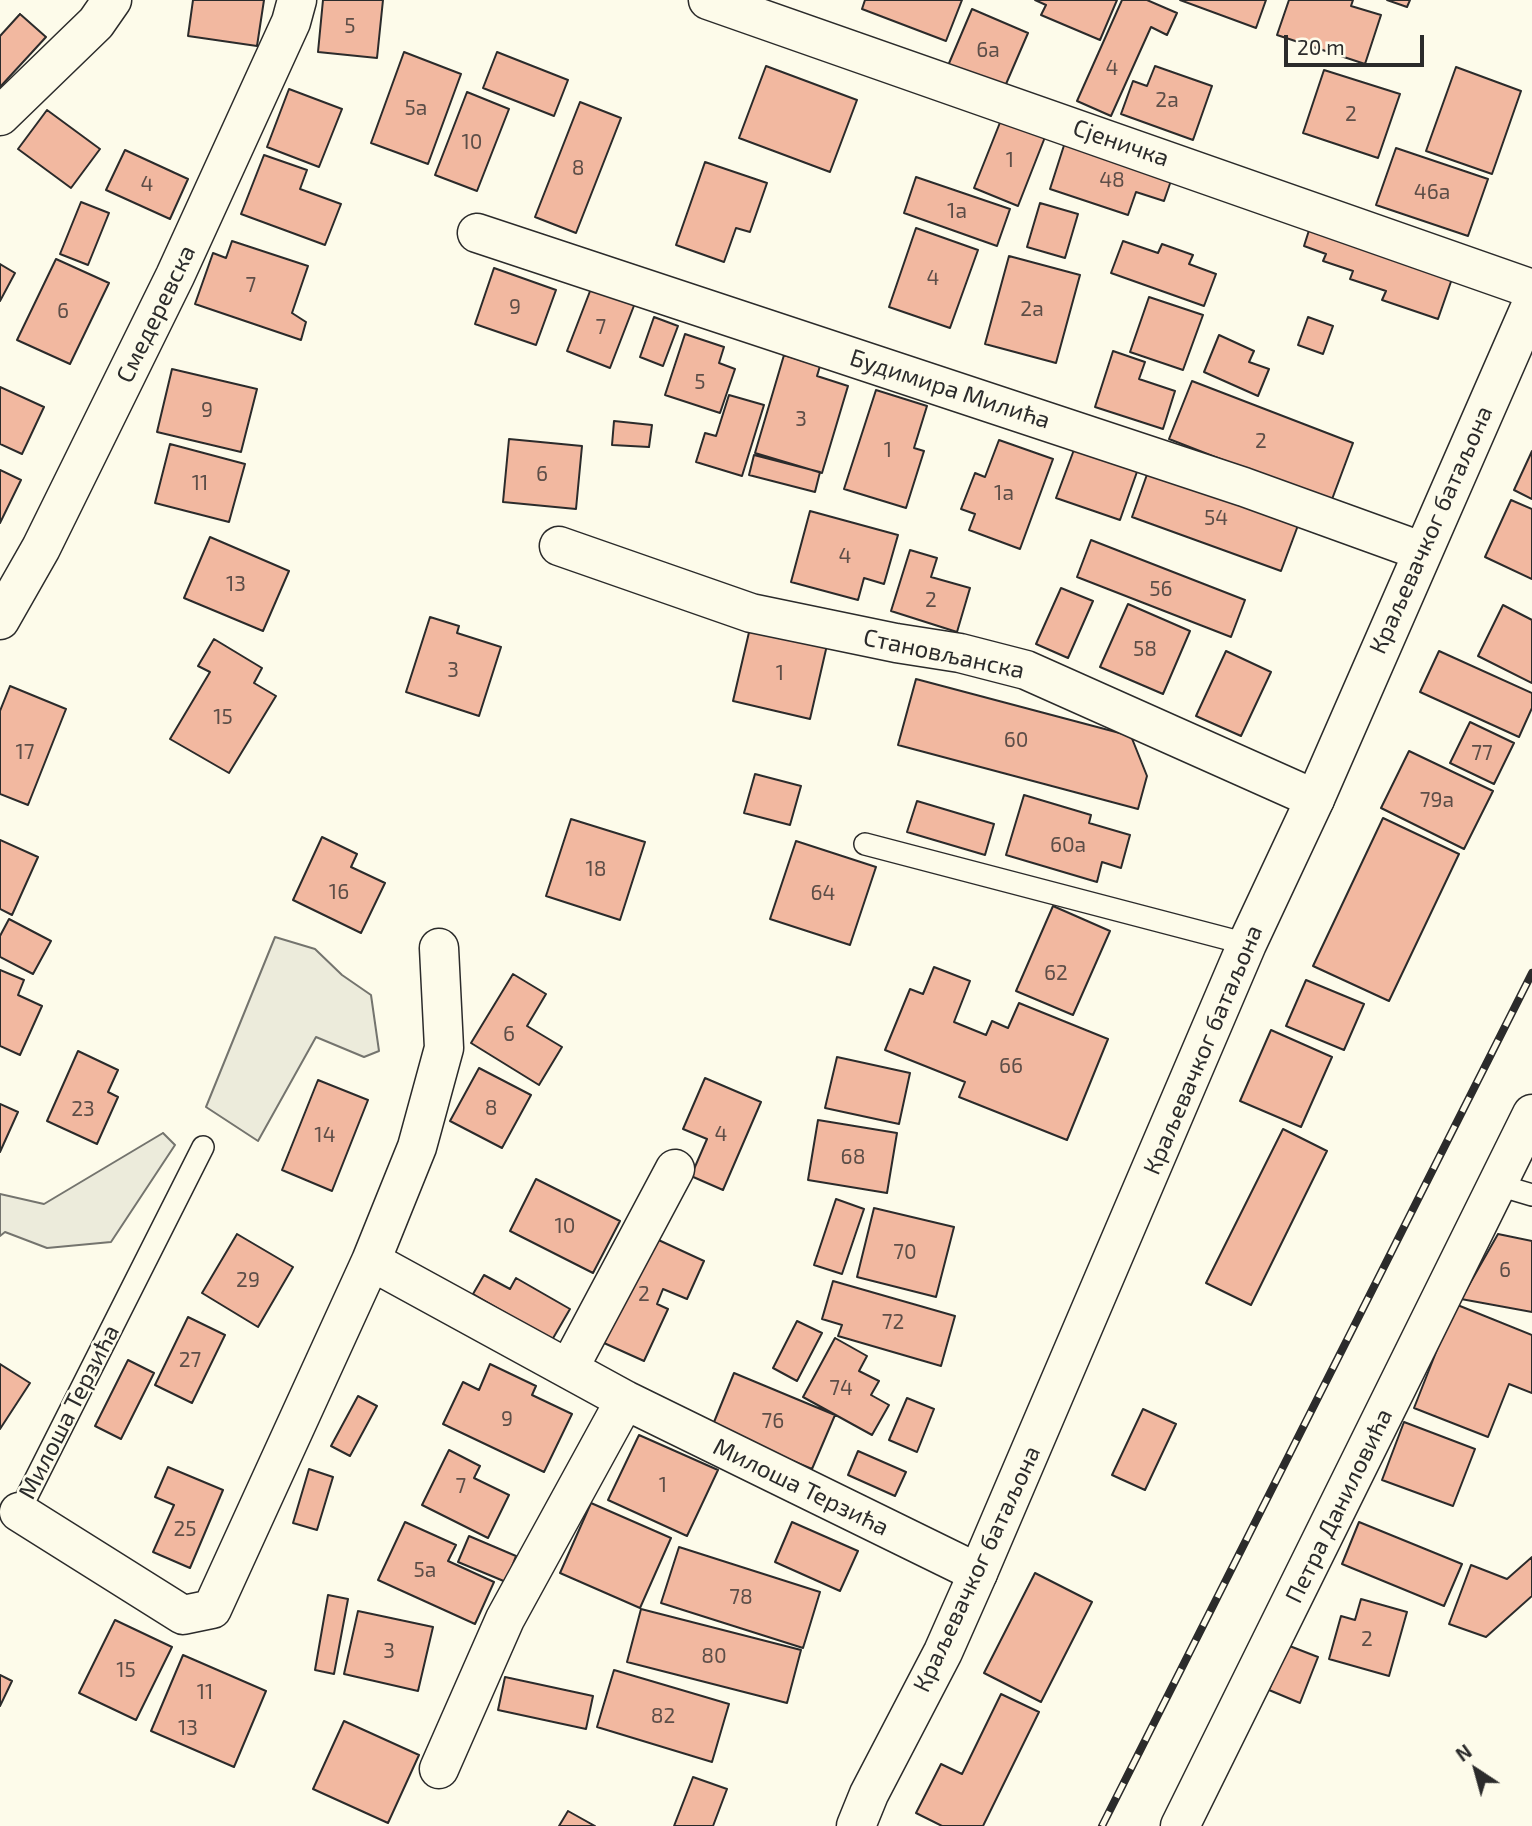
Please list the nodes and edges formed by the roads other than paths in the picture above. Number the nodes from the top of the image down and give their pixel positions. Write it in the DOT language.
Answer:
graph roads {
  1 [pos="112,0"];
  2 [pos="298,0"];
  3 [pos="708,0"];
  4 [pos="0,116"];
  5 [pos="477,233"];
  6 [pos="1532,289"];
  7 [pos="1532,303"];
  8 [pos="559,546"];
  9 [pos="1421,551"];
  10 [pos="0,620"];
  11 [pos="1315,799"];
  12 [pos="865,844"];
  13 [pos="1247,944"];
  14 [pos="439,948"];
  15 [pos="1532,1114"];
  16 [pos="204,1147"];
  17 [pos="675,1169"];
  18 [pos="1495,1184"];
  19 [pos="1532,1195"];
  20 [pos="371,1261"];
  21 [pos="569,1368"];
  22 [pos="625,1400"];
  23 [pos="19,1512"];
  24 [pos="978,1573"];
  25 [pos="439,1769"];
  26 [pos="862,1810"];
  27 [pos="847,1826"];
  28 [pos="1180,1826"];
  1 -- 4 [label="street"];
  2 -- 10 [label="street, Смедеревска"];
  3 -- 6 [label="street, Сјеничка"];
  5 -- 9 [label="street, Будимира Милића"];
  7 -- 9 [label="street, Краљевачког батаљона"];
  8 -- 11 [label="street, Становљанска"];
  9 -- 11 [label="street, Краљевачког батаљона"];
  11 -- 13 [label="street, Краљевачког батаљона"];
  12 -- 13 [label="lane"];
  13 -- 24 [label="street, Краљевачког батаљона"];
  14 -- 20 [label="street, Милоша Терзића"];
  15 -- 18 [label="street, Петра Даниловића"];
  16 -- 23 [label="lane, Милоша Терзића"];
  17 -- 21 [label="street"];
  18 -- 19 [label="lane"];
  18 -- 28 [label="street, Петра Даниловића"];
  20 -- 21 [label="street, Милоша Терзића"];
  20 -- 23 [label="street, Милоша Терзића"];
  21 -- 22 [label="street, Милоша Терзића"];
  22 -- 24 [label="street, Милоша Терзића"];
  22 -- 25 [label="street"];
  24 -- 26 [label="street, Краљевачког батаљона"];
  26 -- 27 [label="street, Краљевачког батаљона"];
}
